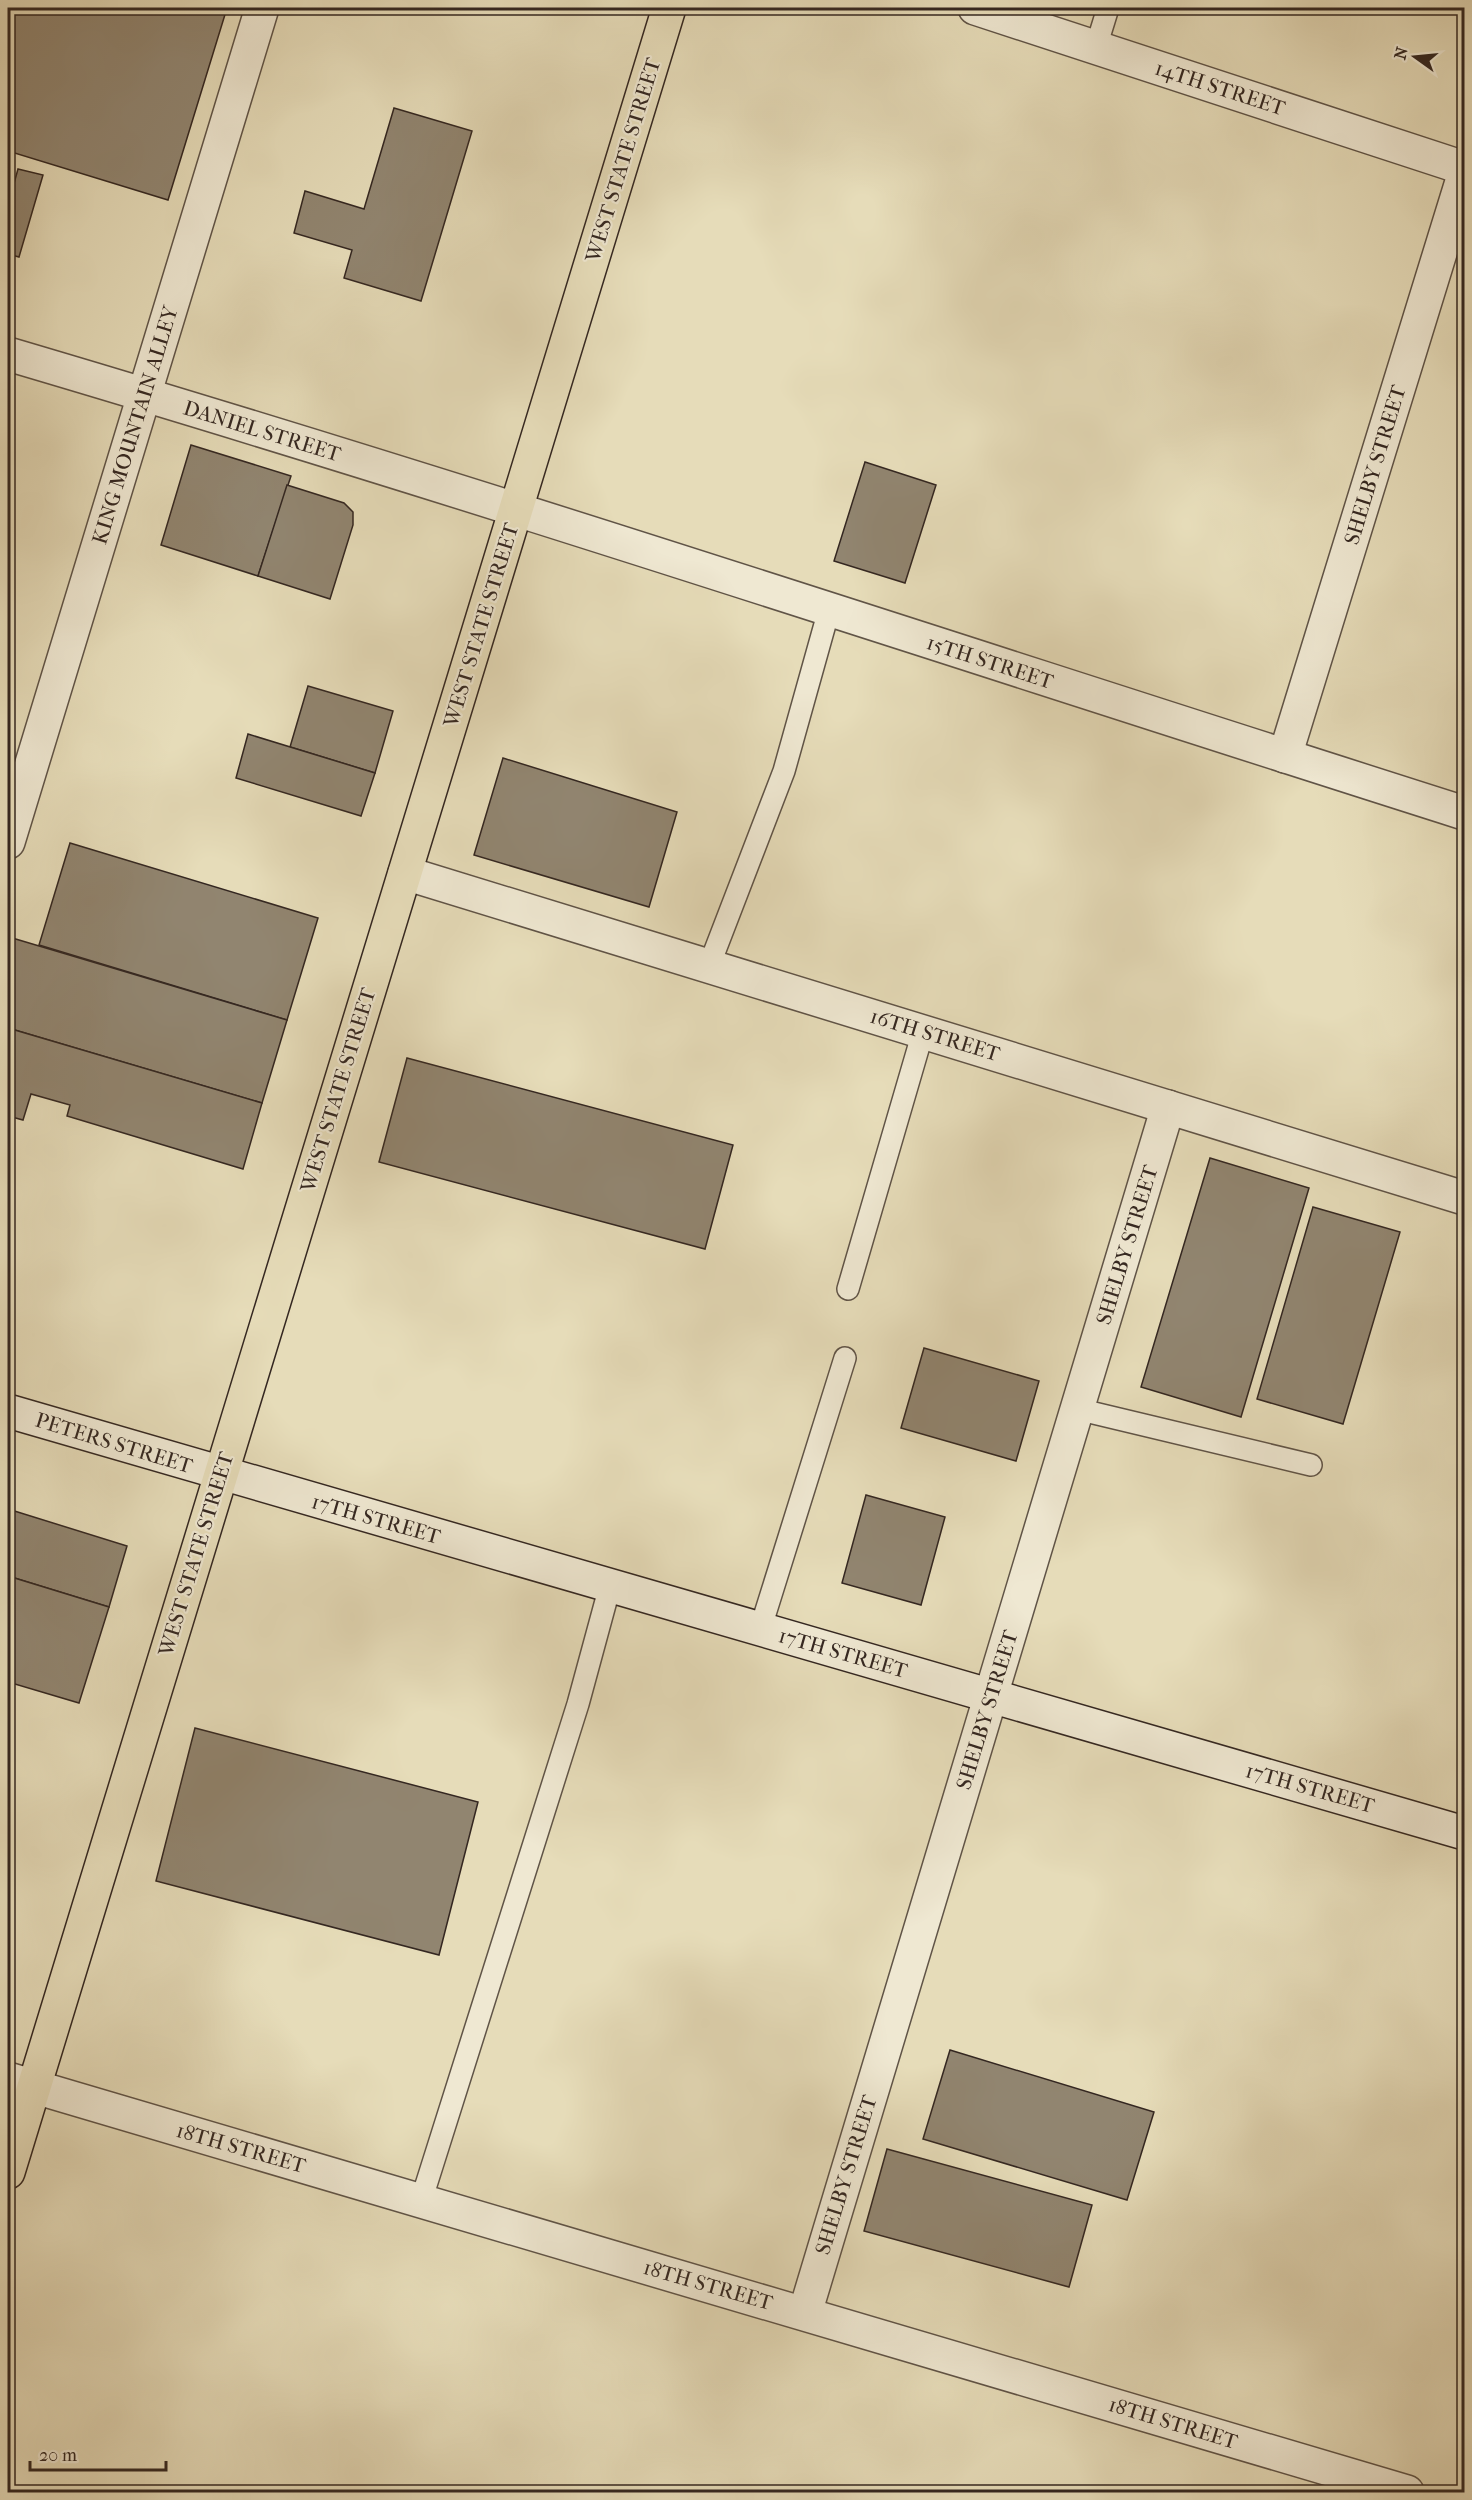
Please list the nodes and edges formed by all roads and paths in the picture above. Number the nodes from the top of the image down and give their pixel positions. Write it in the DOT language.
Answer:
graph roads {
  1 [pos="262,8"];
  2 [pos="669,8"];
  3 [pos="975,8"];
  4 [pos="1108,8"];
  5 [pos="1096,47"];
  6 [pos="1464,168"];
  7 [pos="1464,175"];
  8 [pos="8,354"];
  9 [pos="144,394"];
  10 [pos="516,511"];
  11 [pos="829,610"];
  12 [pos="1285,756"];
  13 [pos="1464,813"];
  14 [pos="8,842"];
  15 [pos="405,873"];
  16 [pos="709,966"];
  17 [pos="923,1032"];
  18 [pos="1168,1107"];
  19 [pos="1464,1198"];
  20 [pos="848,1288"];
  21 [pos="845,1358"];
  22 [pos="1077,1409"];
  23 [pos="8,1411"];
  24 [pos="1311,1465"];
  25 [pos="221,1474"];
  26 [pos="610,1586"];
  27 [pos="760,1629"];
  28 [pos="991,1696"];
  29 [pos="1464,1833"];
  30 [pos="20,2083"];
  31 [pos="8,2172"];
  32 [pos="421,2200"];
  33 [pos="804,2313"];
  34 [pos="1407,2493"];
  1 -- 9 [label="street, KING MOUNTAIN ALLEY"];
  2 -- 10 [label="main road, WEST STATE STREET"];
  3 -- 5 [label="street, 14TH STREET"];
  4 -- 5 [label="lane"];
  5 -- 6 [label="street, 14TH STREET"];
  7 -- 12 [label="street, SHELBY STREET"];
  8 -- 9 [label="street, DANIEL STREET"];
  9 -- 10 [label="street, DANIEL STREET"];
  9 -- 14 [label="street, KING MOUNTAIN ALLEY"];
  10 -- 11 [label="street, 15TH STREET"];
  10 -- 15 [label="main road, WEST STATE STREET"];
  11 -- 12 [label="street, 15TH STREET"];
  11 -- 16 [label="lane"];
  12 -- 13 [label="street, 15TH STREET"];
  15 -- 16 [label="street, 16TH STREET"];
  15 -- 25 [label="main road, WEST STATE STREET"];
  16 -- 17 [label="street, 16TH STREET"];
  17 -- 18 [label="street, 16TH STREET"];
  17 -- 20 [label="lane"];
  18 -- 19 [label="street, 16TH STREET"];
  18 -- 22 [label="street, SHELBY STREET"];
  21 -- 27 [label="lane"];
  22 -- 24 [label="lane"];
  22 -- 28 [label="street, SHELBY STREET"];
  23 -- 25 [label="street, PETERS STREET"];
  25 -- 26 [label="street, 17TH STREET"];
  25 -- 30 [label="main road, WEST STATE STREET"];
  26 -- 27 [label="street, 17TH STREET"];
  26 -- 32 [label="lane"];
  27 -- 28 [label="street, 17TH STREET"];
  28 -- 29 [label="street, 17TH STREET"];
  28 -- 33 [label="street, SHELBY STREET"];
  30 -- 31 [label="main road, WEST STATE STREET"];
  30 -- 32 [label="street, 18TH STREET"];
  32 -- 33 [label="street, 18TH STREET"];
  33 -- 34 [label="street, 18TH STREET"];
}
